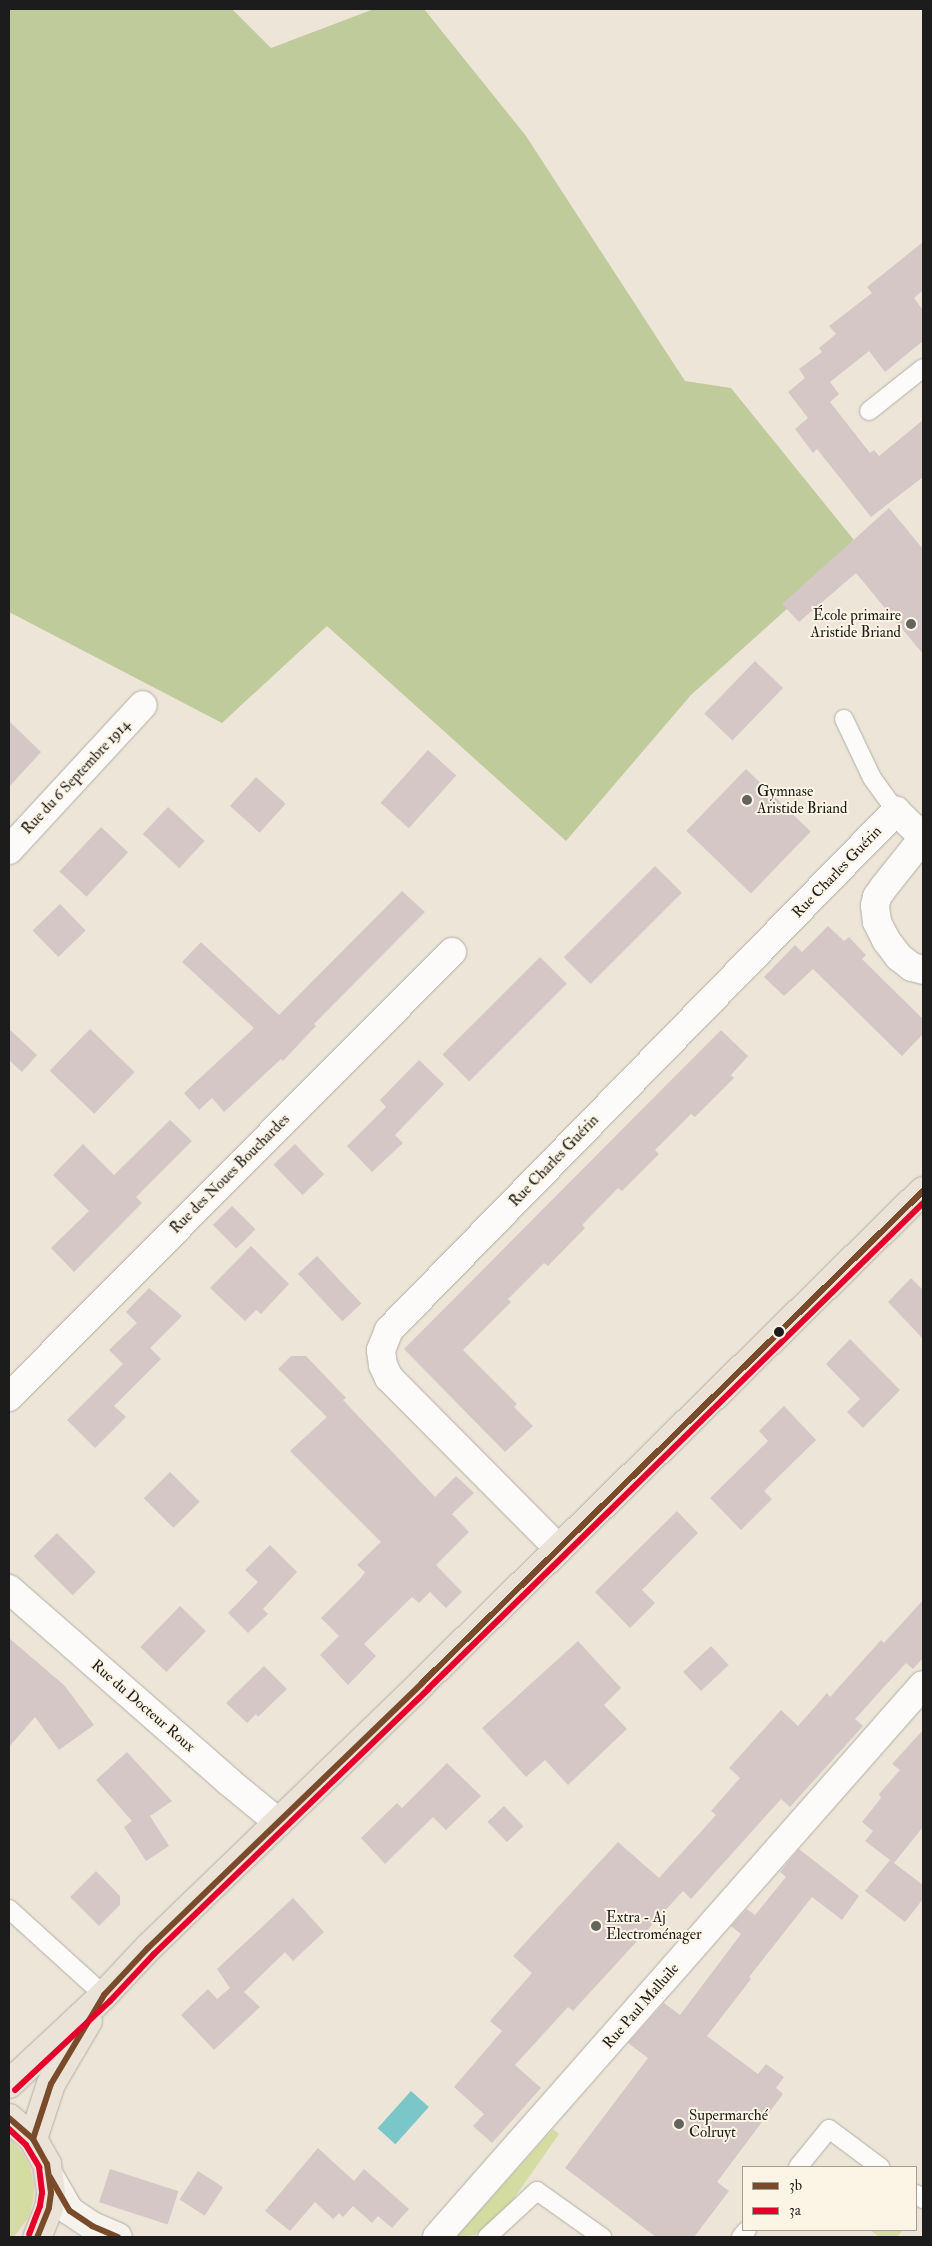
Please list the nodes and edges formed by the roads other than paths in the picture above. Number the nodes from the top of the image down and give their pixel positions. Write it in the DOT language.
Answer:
graph roads {
  1 [pos="923,368"];
  2 [pos="869,411"];
  3 [pos="143,705"];
  4 [pos="844,718"];
  5 [pos="896,811"];
  6 [pos="923,837"];
  7 [pos="10,845"];
  8 [pos="452,952"];
  9 [pos="923,970"];
  10 [pos="923,1191"];
  11 [pos="9,1396"];
  12 [pos="558,1548"];
  13 [pos="9,1589"];
  14 [pos="923,1685"];
  15 [pos="278,1822"];
  16 [pos="9,1909"];
  17 [pos="104,1996"];
  18 [pos="9,2084"];
  19 [pos="9,2118"];
  20 [pos="33,2139"];
  21 [pos="799,2166"];
  22 [pos="879,2166"];
  23 [pos="50,2177"];
  24 [pos="37,2237"];
  25 [pos="118,2237"];
  26 [pos="437,2237"];
  27 [pos="487,2237"];
  28 [pos="602,2237"];
  1 -- 2 [label="lane"];
  3 -- 7 [label="street, Rue du 6 Septembre 1914"];
  4 -- 5 [label="lane"];
  5 -- 6 [label="street"];
  5 -- 12 [label="street, Rue Charles Guérin"];
  6 -- 9 [label="street"];
  8 -- 11 [label="street, Rue des Noues Bouchardes"];
  10 -- 12 [label="main road"];
  12 -- 15 [label="main road"];
  13 -- 15 [label="street, Rue du Docteur Roux"];
  14 -- 26 [label="street, Rue Paul Malluile"];
  15 -- 17 [label="main road"];
  16 -- 17 [label="lane"];
  17 -- 18 [label="main road"];
  17 -- 20 [label="main road"];
  19 -- 20 [label="main road"];
  20 -- 23 [label="main road"];
  21 -- 22 [label="lane"];
  23 -- 24 [label="main road"];
  23 -- 25 [label="main road"];
  27 -- 28 [label="lane"];
}
